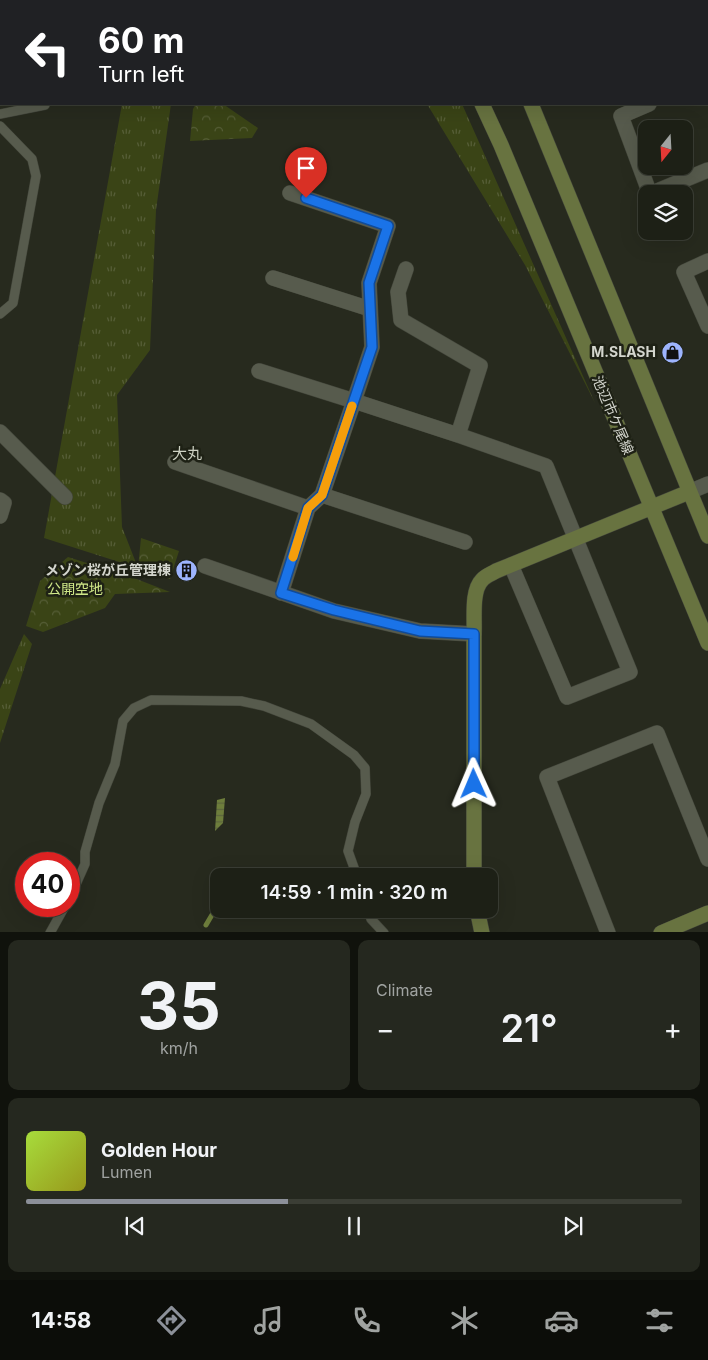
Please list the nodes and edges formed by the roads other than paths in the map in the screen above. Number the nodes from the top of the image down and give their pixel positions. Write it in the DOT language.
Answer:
graph roads {
  1 [pos="45,105"];
  2 [pos="482,105"];
  3 [pos="531,105"];
  4 [pos="647,105"];
  5 [pos="0,114"];
  6 [pos="0,126"];
  7 [pos="708,170"];
  8 [pos="290,193"];
  9 [pos="708,261"];
  10 [pos="406,268"];
  11 [pos="273,278"];
  12 [pos="370,310"];
  13 [pos="0,314"];
  14 [pos="708,326"];
  15 [pos="259,371"];
  16 [pos="354,401"];
  17 [pos="0,432"];
  18 [pos="458,435"];
  19 [pos="175,462"];
  20 [pos="708,484"];
  21 [pos="689,492"];
  22 [pos="322,495"];
  23 [pos="65,497"];
  24 [pos="0,500"];
  25 [pos="308,508"];
  26 [pos="651,508"];
  27 [pos="0,516"];
  28 [pos="708,536"];
  29 [pos="576,539"];
  30 [pos="465,542"];
  31 [pos="511,565"];
  32 [pos="204,566"];
  33 [pos="281,593"];
  34 [pos="474,634"];
  35 [pos="708,642"];
  36 [pos="708,859"];
  37 [pos="354,868"];
  38 [pos="474,868"];
  39 [pos="80,875"];
  40 [pos="708,913"];
  41 [pos="59,917"];
  42 [pos="371,918"];
  43 [pos="479,918"];
  44 [pos="50,932"];
  45 [pos="384,932"];
  46 [pos="482,932"];
  47 [pos="608,932"];
  48 [pos="661,932"];
  1 -- 5 [label="lane"];
  2 -- 26 [label="street, 池辺市ケ尾線"];
  3 -- 21 [label="street"];
  4 -- 7 [label="street"];
  6 -- 13 [label="lane"];
  8 -- 12 [label="street"];
  9 -- 14 [label="street"];
  10 -- 18 [label="street"];
  11 -- 12 [label="street"];
  12 -- 16 [label="street"];
  15 -- 16 [label="street"];
  16 -- 18 [label="street"];
  16 -- 22 [label="street"];
  17 -- 23 [label="street"];
  18 -- 29 [label="street"];
  19 -- 25 [label="street"];
  20 -- 21 [label="street"];
  21 -- 26 [label="street"];
  21 -- 28 [label="street"];
  22 -- 25 [label="street"];
  22 -- 30 [label="street"];
  24 -- 27 [label="street"];
  25 -- 33 [label="street"];
  26 -- 29 [label="street"];
  26 -- 35 [label="street, 池辺市ケ尾線"];
  29 -- 31 [label="street"];
  29 -- 31 [label="street"];
  31 -- 34 [label="street"];
  32 -- 33 [label="street"];
  33 -- 34 [label="street"];
  34 -- 38 [label="street"];
  36 -- 47 [label="street"];
  37 -- 39 [label="lane"];
  40 -- 48 [label="street"];
  41 -- 44 [label="lane"];
  42 -- 45 [label="lane"];
  43 -- 46 [label="street"];
}
